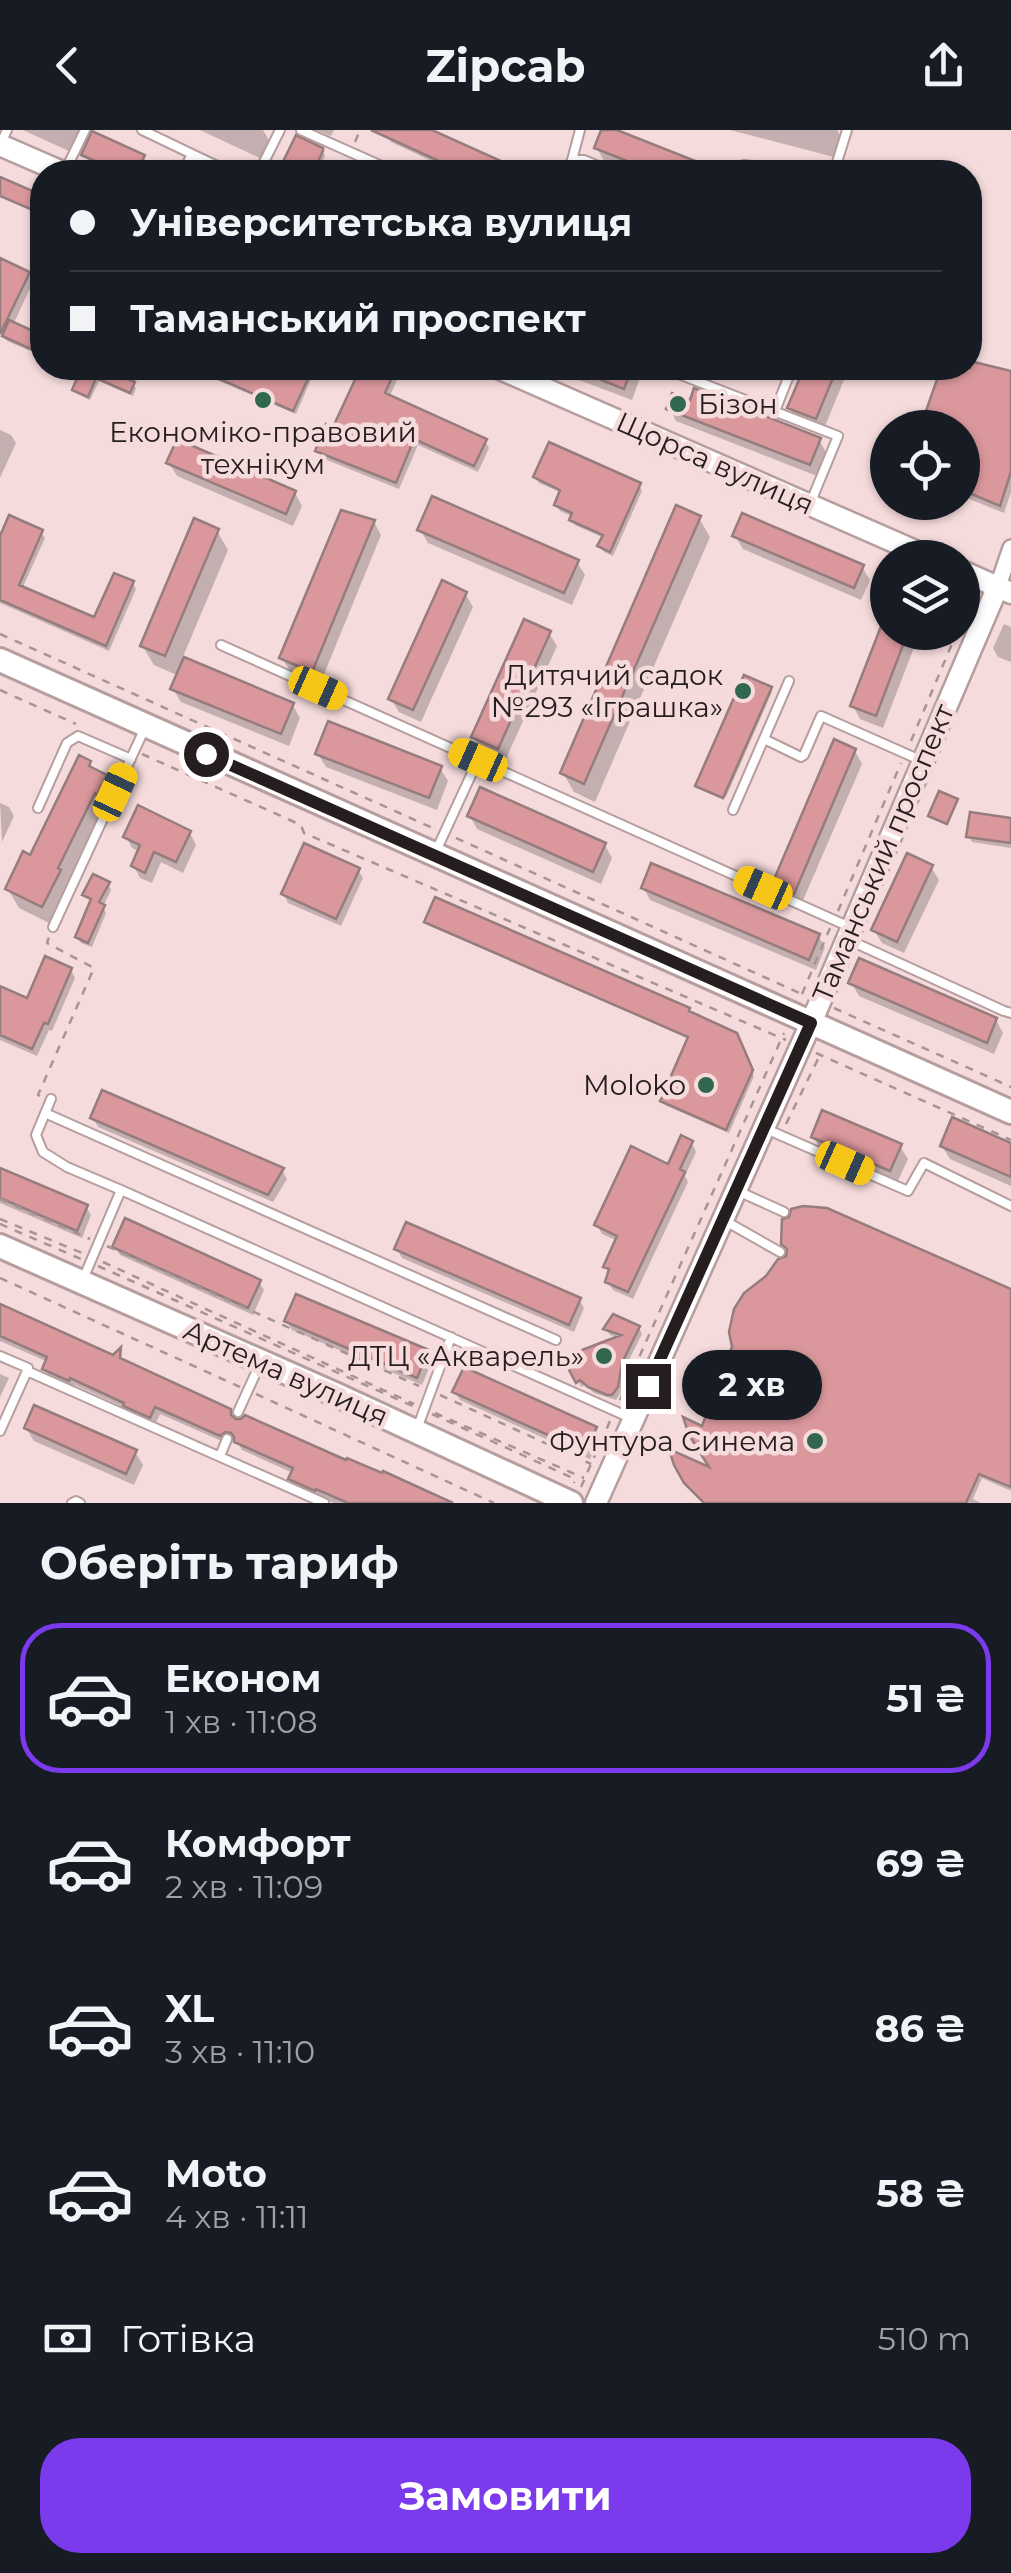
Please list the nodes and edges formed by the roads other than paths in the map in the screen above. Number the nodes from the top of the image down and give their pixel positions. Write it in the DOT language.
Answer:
graph roads {
  1 [pos="6,130"];
  2 [pos="85,130"];
  3 [pos="142,130"];
  4 [pos="280,130"];
  5 [pos="302,130"];
  6 [pos="580,130"];
  7 [pos="846,130"];
  8 [pos="0,145"];
  9 [pos="192,154"];
  10 [pos="35,160"];
  11 [pos="69,160"];
  12 [pos="189,160"];
  13 [pos="205,160"];
  14 [pos="265,160"];
  15 [pos="368,160"];
  16 [pos="572,160"];
  17 [pos="584,160"];
  18 [pos="837,160"];
  19 [pos="526,380"];
  20 [pos="694,380"];
  21 [pos="787,380"];
  22 [pos="775,411"];
  23 [pos="810,504"];
  24 [pos="891,540"];
  25 [pos="1011,548"];
  26 [pos="980,579"];
  27 [pos="1004,589"];
  28 [pos="221,645"];
  29 [pos="0,660"];
  30 [pos="789,681"];
  31 [pos="146,726"];
  32 [pos="764,740"];
  33 [pos="133,755"];
  34 [pos="914,758"];
  35 [pos="478,760"];
  36 [pos="38,808"];
  37 [pos="733,810"];
  38 [pos="434,855"];
  39 [pos="52,927"];
  40 [pos="844,929"];
  41 [pos="806,1009"];
  42 [pos="1011,1013"];
  43 [pos="51,1099"];
  44 [pos="45,1112"];
  45 [pos="1011,1112"];
  46 [pos="764,1128"];
  47 [pos="121,1190"];
  48 [pos="736,1190"];
  49 [pos="1011,1206"];
  50 [pos="784,1212"];
  51 [pos="723,1220"];
  52 [pos="0,1246"];
  53 [pos="780,1252"];
  54 [pos="88,1268"];
  55 [pos="451,1337"];
  56 [pos="556,1340"];
  57 [pos="0,1356"];
  58 [pos="260,1362"];
  59 [pos="26,1371"];
  60 [pos="238,1412"];
  61 [pos="624,1415"];
  62 [pos="421,1417"];
  63 [pos="0,1430"];
  64 [pos="227,1439"];
  65 [pos="220,1456"];
  66 [pos="578,1499"];
  67 [pos="72,1503"];
  68 [pos="80,1503"];
  69 [pos="324,1503"];
  1 -- 8 [label="lane"];
  2 -- 11 [label="lane"];
  3 -- 9 [label="lane"];
  4 -- 14 [label="lane"];
  5 -- 15 [label="lane"];
  6 -- 16 [label="lane"];
  7 -- 18 [label="lane"];
  8 -- 10 [label="street"];
  9 -- 12 [label="lane"];
  9 -- 13 [label="lane"];
  16 -- 17 [label="lane"];
  19 -- 23 [label="street, Щорса вулиця"];
  20 -- 22 [label="lane"];
  21 -- 22 [label="lane"];
  22 -- 23 [label="lane"];
  23 -- 24 [label="street, Щорса вулиця"];
  25 -- 27 [label="street"];
  26 -- 27 [label="street"];
  27 -- 34 [label="street, Таманський проспект"];
  28 -- 35 [label="lane"];
  29 -- 31 [label="main road"];
  30 -- 32 [label="lane"];
  31 -- 33 [label="lane"];
  31 -- 38 [label="main road"];
  32 -- 34 [label="lane"];
  32 -- 37 [label="lane"];
  33 -- 36 [label="lane"];
  33 -- 39 [label="lane"];
  34 -- 40 [label="street, Таманський проспект"];
  35 -- 38 [label="lane"];
  35 -- 40 [label="lane"];
  38 -- 41 [label="main road"];
  40 -- 41 [label="street, Таманський проспект"];
  40 -- 42 [label="lane"];
  41 -- 45 [label="main road"];
  41 -- 46 [label="street, Таманський проспект"];
  43 -- 44 [label="lane"];
  44 -- 47 [label="lane"];
  44 -- 56 [label="lane"];
  46 -- 48 [label="street, Таманський проспект"];
  46 -- 49 [label="lane"];
  47 -- 54 [label="lane"];
  47 -- 55 [label="lane"];
  48 -- 50 [label="lane"];
  48 -- 51 [label="street, Таманський проспект"];
  51 -- 53 [label="lane"];
  51 -- 61 [label="street, Таманський проспект"];
  52 -- 54 [label="main road, Артема вулиця"];
  54 -- 58 [label="main road, Артема вулиця"];
  55 -- 61 [label="lane"];
  55 -- 62 [label="lane"];
  57 -- 59 [label="lane"];
  58 -- 60 [label="lane"];
  58 -- 62 [label="main road, Артема вулиця"];
  59 -- 63 [label="lane"];
  59 -- 65 [label="lane"];
  61 -- 66 [label="street, Таманський проспект"];
  62 -- 66 [label="main road, Артема вулиця"];
  64 -- 65 [label="lane"];
  65 -- 69 [label="lane"];
  67 -- 68 [label="lane"];
}
